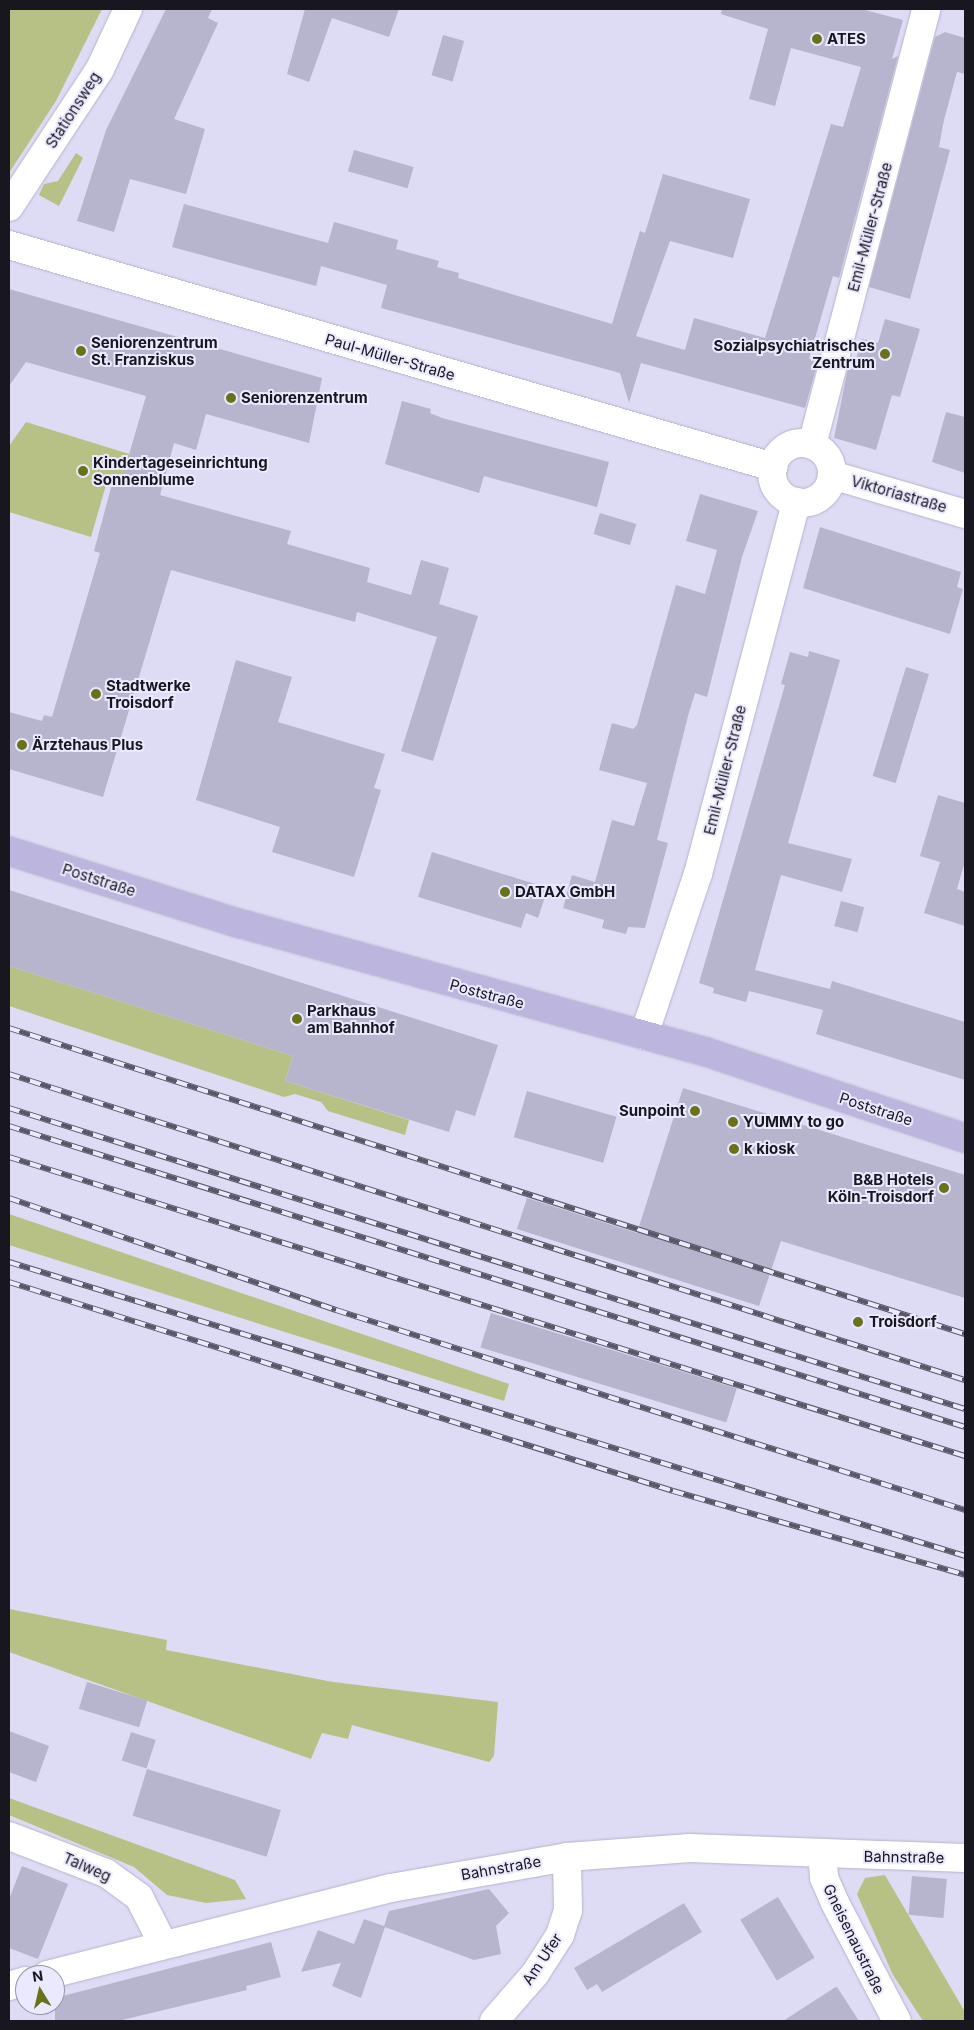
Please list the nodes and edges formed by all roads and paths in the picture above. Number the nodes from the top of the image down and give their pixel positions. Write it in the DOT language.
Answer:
graph roads {
  1 [pos="128,9"];
  2 [pos="926,9"];
  3 [pos="9,207"];
  4 [pos="9,245"];
  5 [pos="812,445"];
  6 [pos="773,467"];
  7 [pos="832,475"];
  8 [pos="796,502"];
  9 [pos="965,514"];
  10 [pos="9,851"];
  11 [pos="644,1035"];
  12 [pos="965,1138"];
  13 [pos="9,1836"];
  14 [pos="822,1853"];
  15 [pos="567,1857"];
  16 [pos="965,1858"];
  17 [pos="163,1944"];
  18 [pos="65,1970"];
  19 [pos="494,2021"];
  20 [pos="897,2021"];
  1 -- 3 [label="street, Stationsweg"];
  2 -- 5 [label="street, Emil-Müller-Straße"];
  4 -- 6 [label="street, Paul-Müller-Straße"];
  5 -- 6 [label="street"];
  5 -- 7 [label="street"];
  6 -- 8 [label="street"];
  7 -- 8 [label="street"];
  7 -- 9 [label="street, Viktoriastraße"];
  8 -- 11 [label="street, Emil-Müller-Straße"];
  10 -- 11 [label="main road, Poststraße"];
  11 -- 12 [label="main road, Poststraße"];
  13 -- 17 [label="street, Talweg"];
  14 -- 15 [label="street, Bahnstraße"];
  14 -- 16 [label="street, Bahnstraße"];
  14 -- 20 [label="street, Gneisenaustraße"];
  15 -- 17 [label="street, Bahnstraße"];
  15 -- 19 [label="street, Am Ufer"];
  17 -- 18 [label="street, Bahnstraße"];
}
